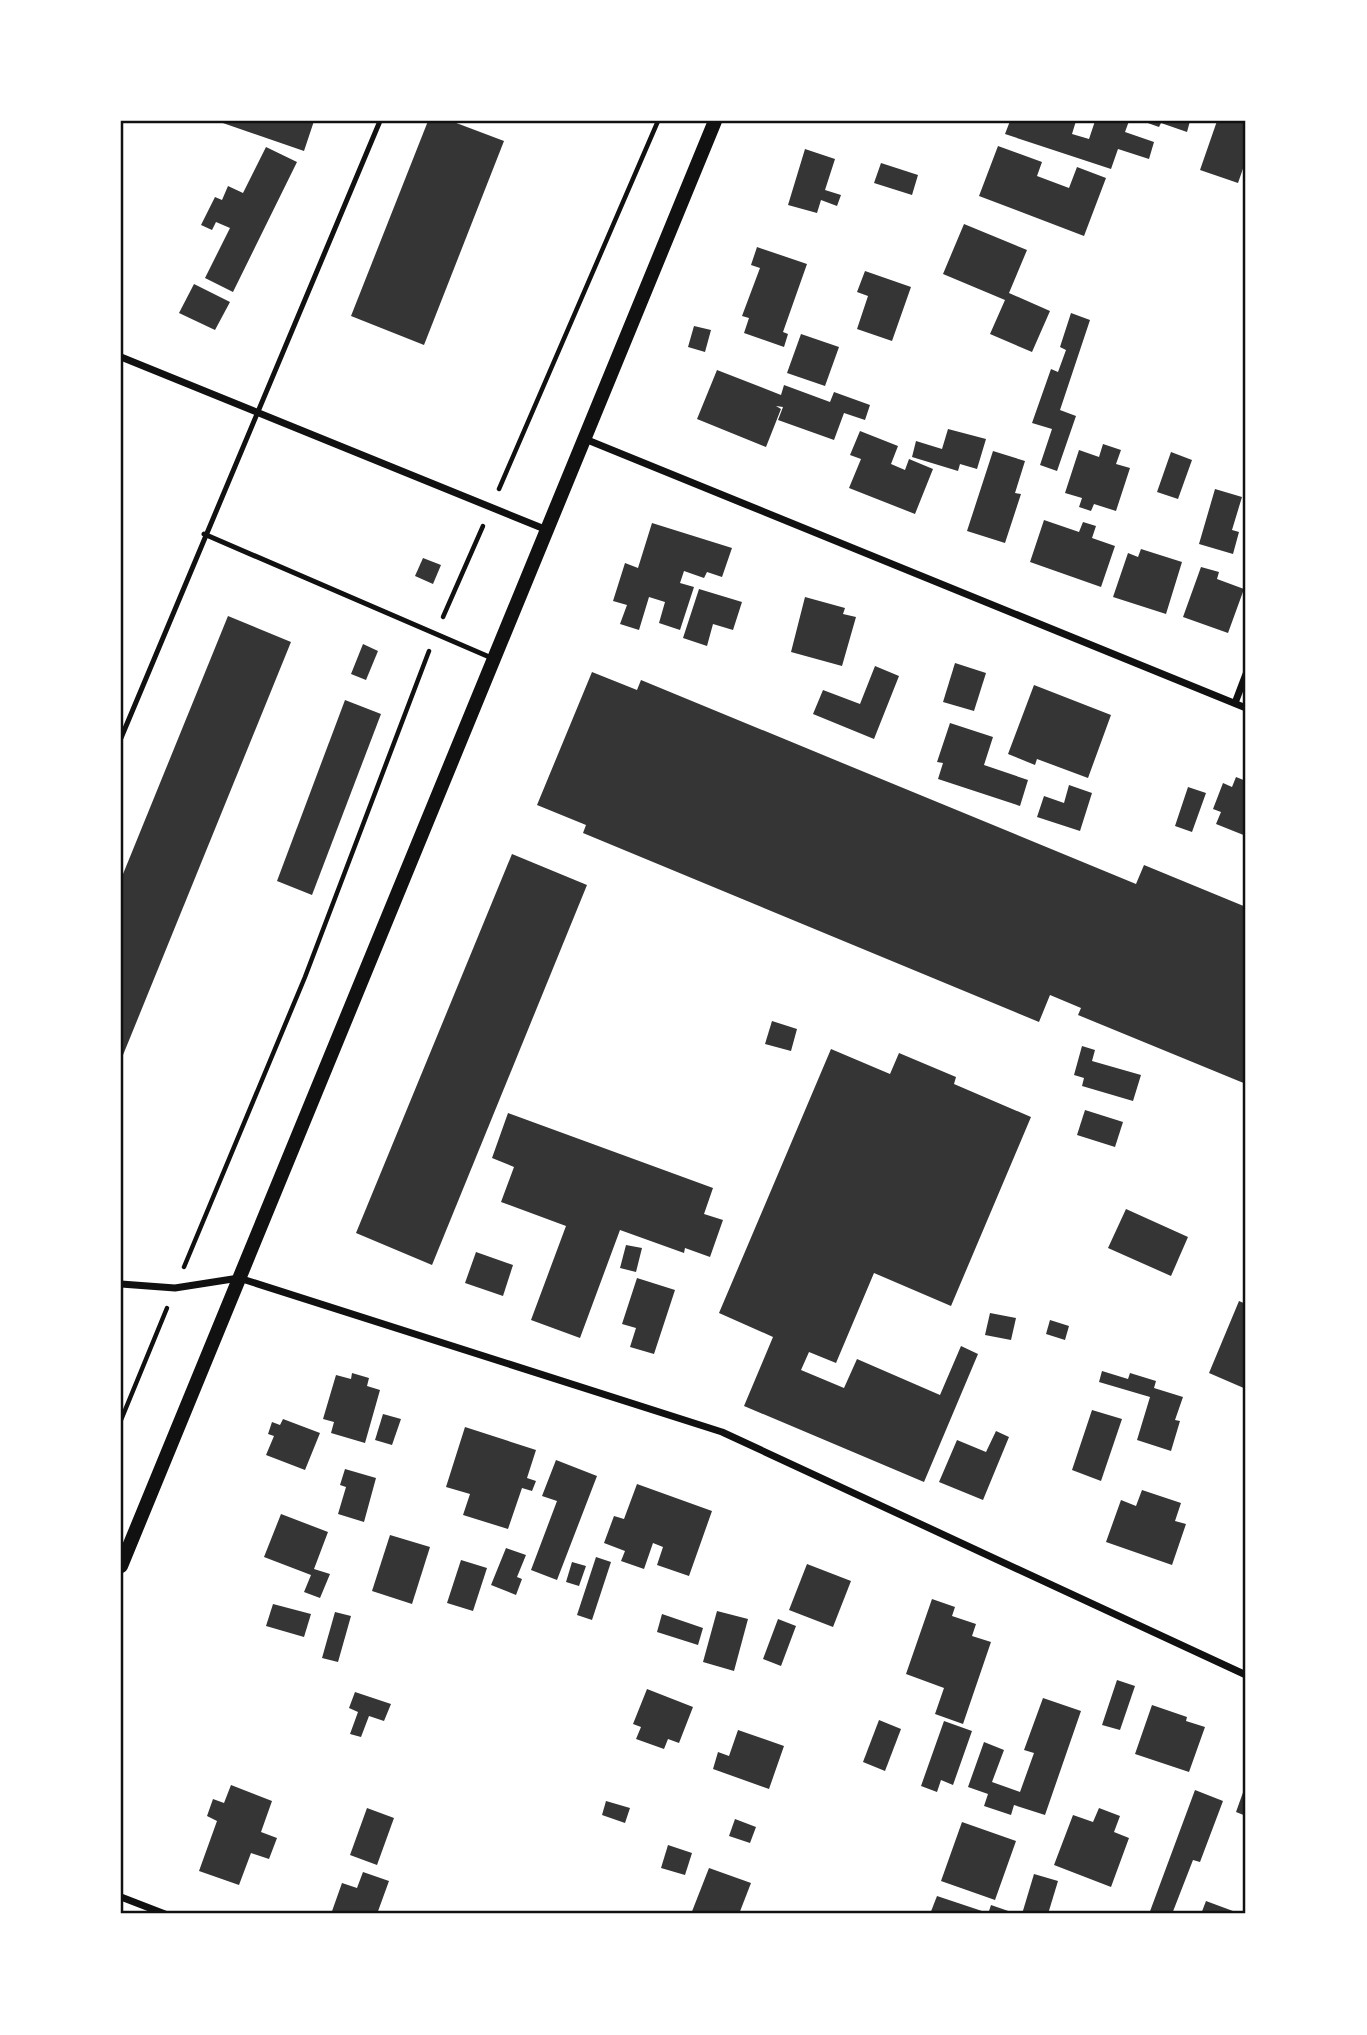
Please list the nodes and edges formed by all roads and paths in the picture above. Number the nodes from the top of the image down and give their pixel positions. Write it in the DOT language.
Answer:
graph roads {
  1 [pos="380,121"];
  2 [pos="658,121"];
  3 [pos="715,121"];
  4 [pos="121,357"];
  5 [pos="258,411"];
  6 [pos="584,439"];
  7 [pos="491,507"];
  8 [pos="547,530"];
  9 [pos="204,534"];
  10 [pos="436,634"];
  11 [pos="494,659"];
  12 [pos="1246,674"];
  13 [pos="1235,703"];
  14 [pos="1246,708"];
  15 [pos="121,738"];
  16 [pos="239,1278"];
  17 [pos="121,1284"];
  18 [pos="176,1288"];
  19 [pos="121,1420"];
  20 [pos="121,1566"];
  21 [pos="1246,1675"];
  22 [pos="121,1897"];
  23 [pos="165,1914"];
  1 -- 5 [label="lane"];
  2 -- 7 [label="path"];
  3 -- 6 [label="main road"];
  4 -- 5 [label="street"];
  5 -- 7 [label="street"];
  5 -- 9 [label="lane"];
  6 -- 8 [label="main road"];
  6 -- 13 [label="street"];
  7 -- 8 [label="street"];
  7 -- 10 [label="path"];
  8 -- 11 [label="main road"];
  9 -- 10 [label="lane"];
  9 -- 15 [label="lane"];
  10 -- 11 [label="lane"];
  10 -- 18 [label="path"];
  11 -- 16 [label="main road"];
  12 -- 13 [label="street"];
  13 -- 14 [label="street"];
  16 -- 18 [label="street"];
  16 -- 20 [label="main road"];
  16 -- 21 [label="street"];
  17 -- 18 [label="street"];
  18 -- 19 [label="path"];
  22 -- 23 [label="street"];
}
